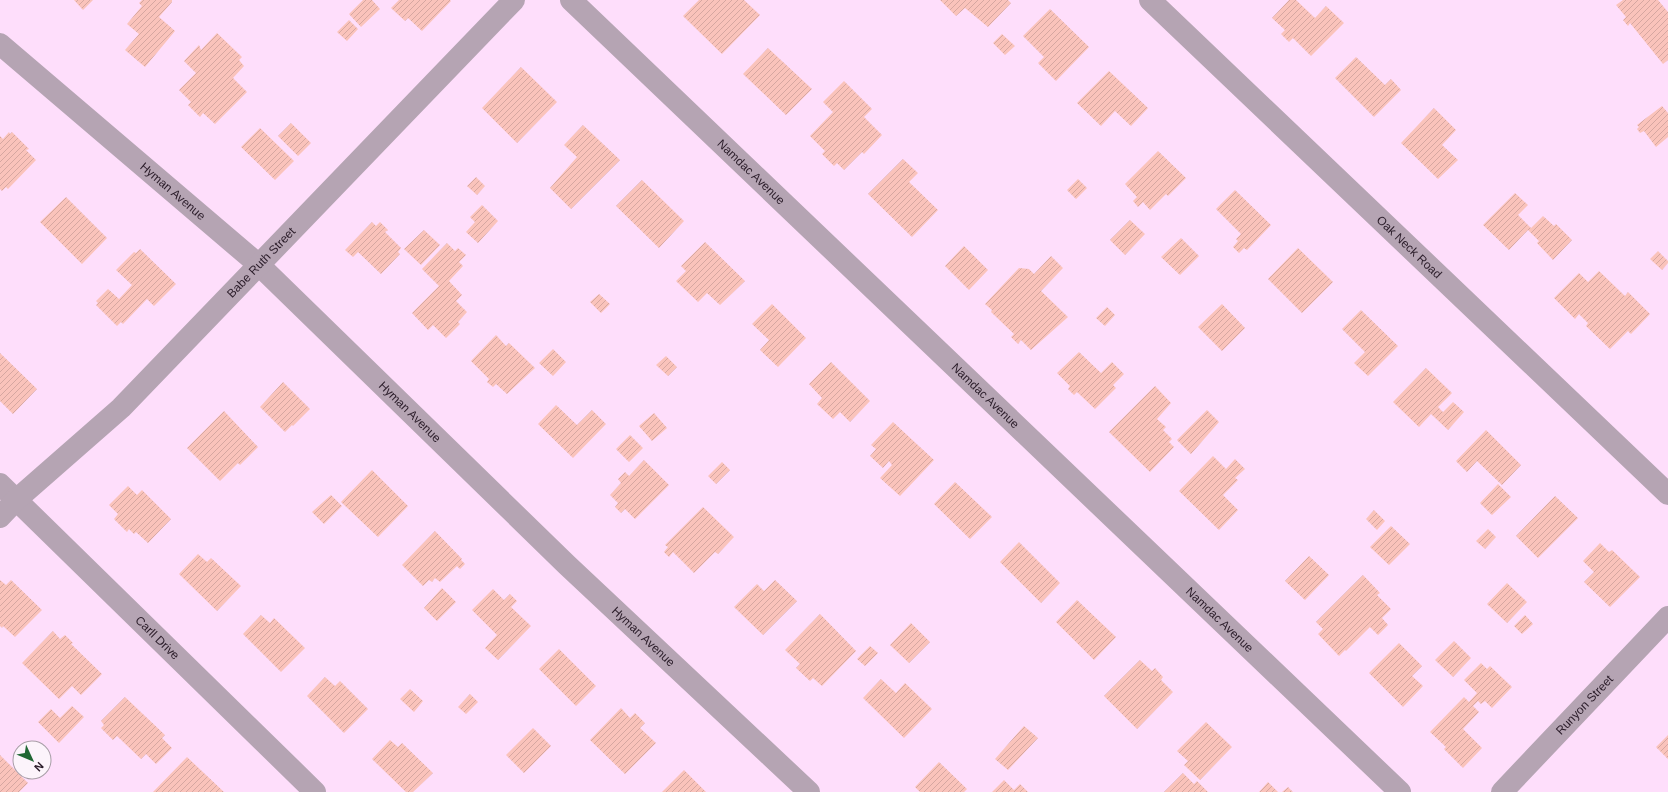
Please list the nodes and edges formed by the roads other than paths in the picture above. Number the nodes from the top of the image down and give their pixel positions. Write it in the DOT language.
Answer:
graph roads {
  1 [pos="514,0"];
  2 [pos="571,0"];
  3 [pos="1150,0"];
  4 [pos="0,44"];
  5 [pos="259,265"];
  6 [pos="0,484"];
  7 [pos="1668,494"];
  8 [pos="16,500"];
  9 [pos="0,517"];
  10 [pos="1668,617"];
  11 [pos="314,792"];
  12 [pos="809,792"];
  13 [pos="1400,792"];
  14 [pos="1502,792"];
  1 -- 5 [label="street, Babe Ruth Street"];
  2 -- 13 [label="street, Namdac Avenue"];
  3 -- 7 [label="street, Oak Neck Road"];
  4 -- 5 [label="street, Hyman Avenue"];
  5 -- 8 [label="street, Babe Ruth Street"];
  5 -- 12 [label="street, Hyman Avenue"];
  6 -- 8 [label="street, Carll Drive"];
  8 -- 9 [label="street, Babe Ruth Street"];
  8 -- 11 [label="street, Carll Drive"];
  10 -- 14 [label="street, Runyon Street"];
}
